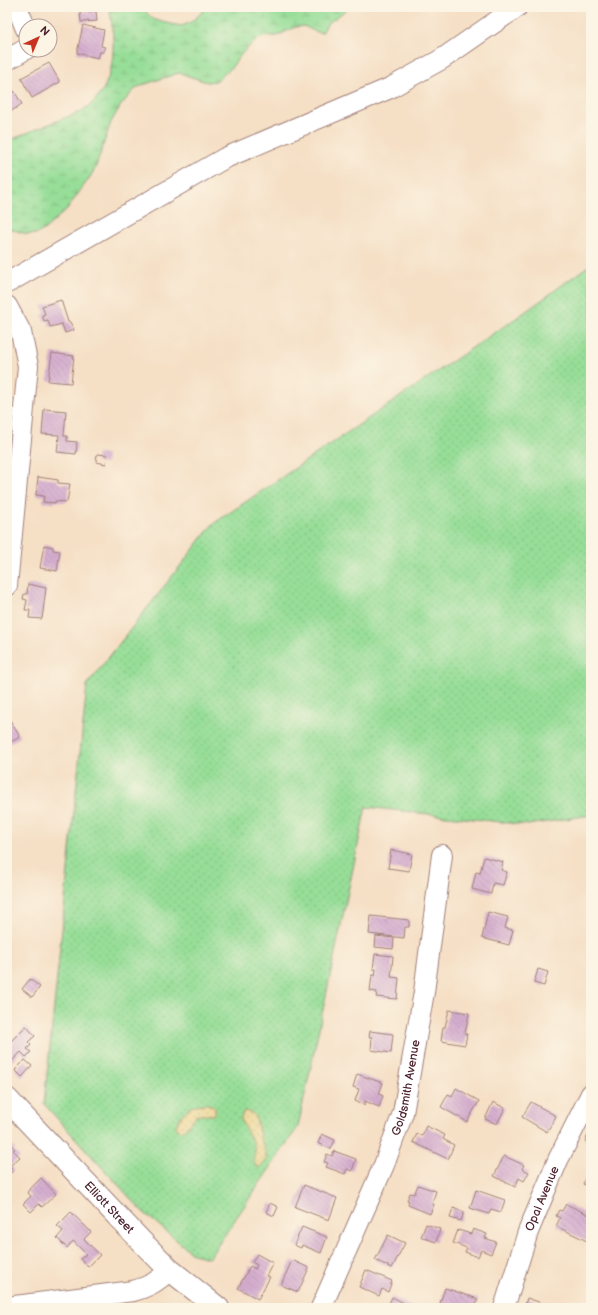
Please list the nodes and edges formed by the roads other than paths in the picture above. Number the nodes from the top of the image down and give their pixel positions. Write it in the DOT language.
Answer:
graph roads {
  1 [pos="17,7"];
  2 [pos="517,7"];
  3 [pos="22,18"];
  4 [pos="18,54"];
  5 [pos="7,60"];
  6 [pos="7,283"];
  7 [pos="7,306"];
  8 [pos="7,586"];
  9 [pos="442,854"];
  10 [pos="591,1094"];
  11 [pos="7,1099"];
  12 [pos="170,1270"];
  13 [pos="7,1307"];
  14 [pos="218,1308"];
  15 [pos="321,1308"];
  16 [pos="504,1308"];
  1 -- 3 [label="street"];
  2 -- 6 [label="street"];
  4 -- 5 [label="street"];
  7 -- 8 [label="street"];
  9 -- 15 [label="street, Goldsmith Avenue"];
  10 -- 16 [label="street, Opal Avenue"];
  11 -- 12 [label="main road, Elliott Street"];
  12 -- 13 [label="street"];
  12 -- 14 [label="main road, Elliott Street"];
}
